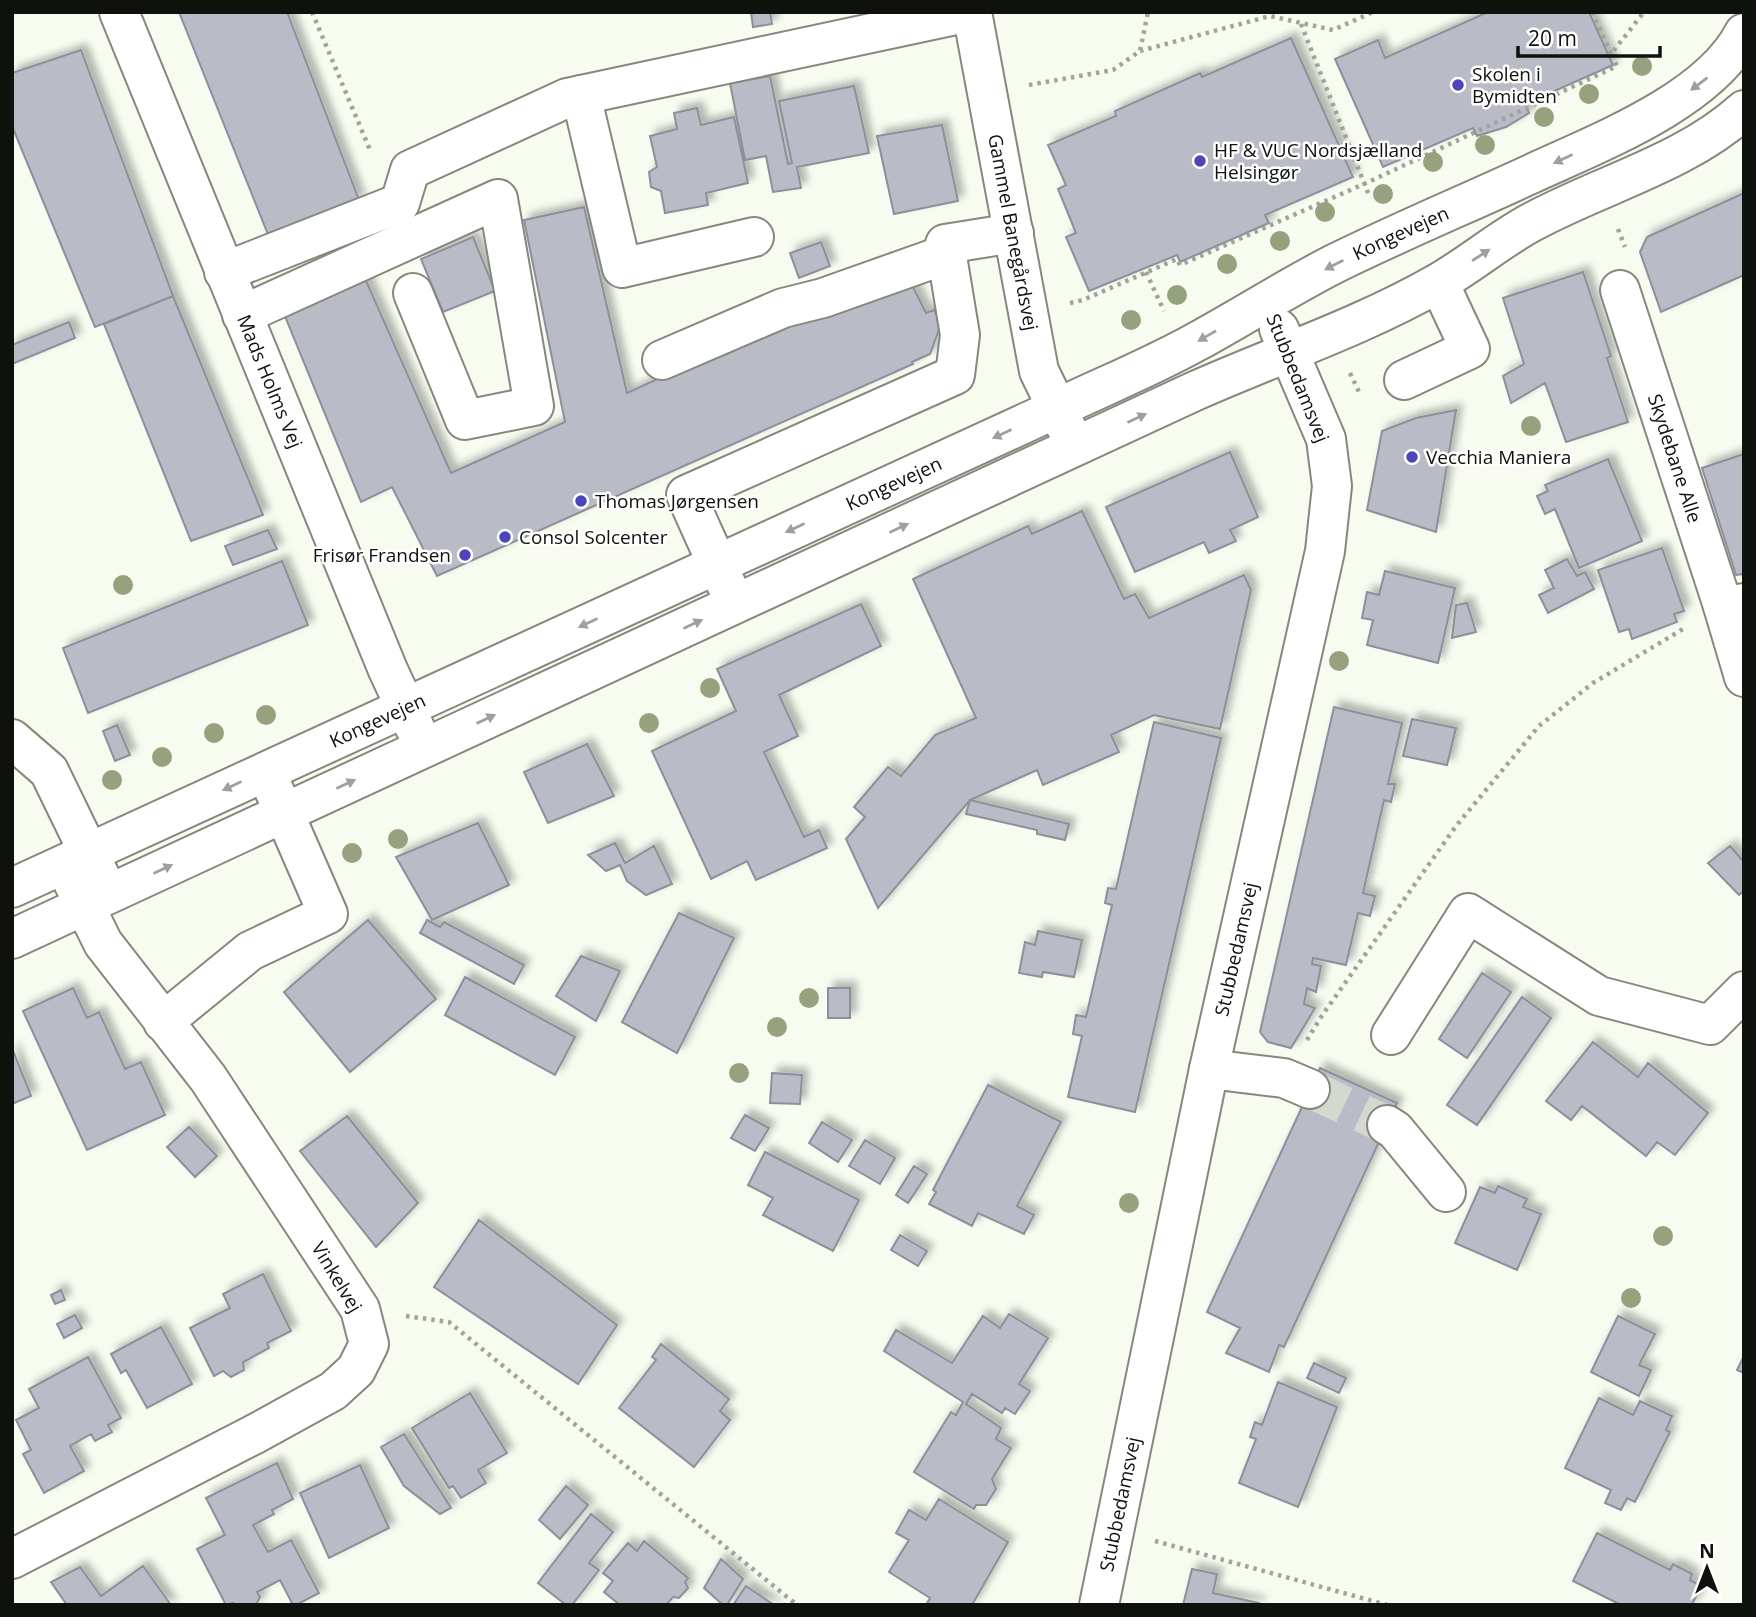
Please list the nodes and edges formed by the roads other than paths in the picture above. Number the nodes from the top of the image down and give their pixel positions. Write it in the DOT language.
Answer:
graph roads {
  1 [pos="119,12"];
  2 [pos="971,12"];
  3 [pos="1744,33"];
  4 [pos="581,95"];
  5 [pos="1744,110"];
  6 [pos="1014,233"];
  7 [pos="754,237"];
  8 [pos="946,249"];
  9 [pos="224,272"];
  10 [pos="1438,283"];
  11 [pos="804,287"];
  12 [pos="1620,290"];
  13 [pos="413,293"];
  14 [pos="1266,302"];
  15 [pos="242,315"];
  16 [pos="1289,352"];
  17 [pos="662,360"];
  18 [pos="1404,380"];
  19 [pos="1058,408"];
  20 [pos="1075,447"];
  21 [pos="717,564"];
  22 [pos="735,604"];
  23 [pos="1733,604"];
  24 [pos="1744,677"];
  25 [pos="405,707"];
  26 [pos="12,739"];
  27 [pos="424,748"];
  28 [pos="265,771"];
  29 [pos="284,813"];
  30 [pos="77,858"];
  31 [pos="12,888"];
  32 [pos="96,900"];
  33 [pos="12,939"];
  34 [pos="1744,991"];
  35 [pos="163,1022"];
  36 [pos="1391,1035"];
  37 [pos="1209,1069"];
  38 [pos="1297,1084"];
  39 [pos="1387,1125"];
  40 [pos="1446,1192"];
  41 [pos="12,1559"];
  42 [pos="1099,1605"];
  1 -- 9 [label="street, Mads Holms Vej"];
  2 -- 4 [label="street"];
  2 -- 6 [label="street, Gammel Banegårdsvej"];
  3 -- 14 [label="street, Kongevejen, one-way"];
  4 -- 7 [label="street"];
  4 -- 9 [label="street"];
  10 -- 5 [label="street, one-way"];
  6 -- 8 [label="street"];
  6 -- 19 [label="street, Gammel Banegårdsvej"];
  8 -- 11 [label="street"];
  8 -- 17 [label="street"];
  8 -- 21 [label="street"];
  9 -- 15 [label="street, Mads Holms Vej"];
  10 -- 16 [label="street"];
  10 -- 18 [label="street"];
  12 -- 23 [label="street, Skydebane Alle"];
  13 -- 15 [label="street"];
  14 -- 16 [label="street, Stubbedamsvej"];
  14 -- 19 [label="street, Kongevejen, one-way"];
  15 -- 25 [label="street, Mads Holms Vej"];
  20 -- 16 [label="street, one-way"];
  16 -- 37 [label="street, Stubbedamsvej"];
  19 -- 20 [label="street, Gammel Banegårdsvej"];
  19 -- 21 [label="street, Kongevejen, one-way"];
  22 -- 20 [label="street, one-way"];
  21 -- 22 [label="street"];
  21 -- 25 [label="street, Kongevejen, one-way"];
  27 -- 22 [label="street, one-way"];
  23 -- 24 [label="street, Skydebane Alle"];
  25 -- 27 [label="street, Mads Holms Vej"];
  25 -- 28 [label="street, Kongevejen"];
  26 -- 30 [label="street, Vinkelvej"];
  29 -- 27 [label="street, one-way"];
  28 -- 29 [label="street"];
  28 -- 30 [label="street, Kongevejen, one-way"];
  32 -- 29 [label="street, one-way"];
  29 -- 35 [label="street"];
  30 -- 31 [label="street, Kongevejen"];
  30 -- 32 [label="street, Vinkelvej"];
  32 -- 33 [label="street"];
  32 -- 35 [label="street, Vinkelvej"];
  34 -- 36 [label="street"];
  35 -- 41 [label="street, Vinkelvej"];
  37 -- 38 [label="street"];
  37 -- 42 [label="street, Stubbedamsvej"];
  39 -- 40 [label="street"];
}
